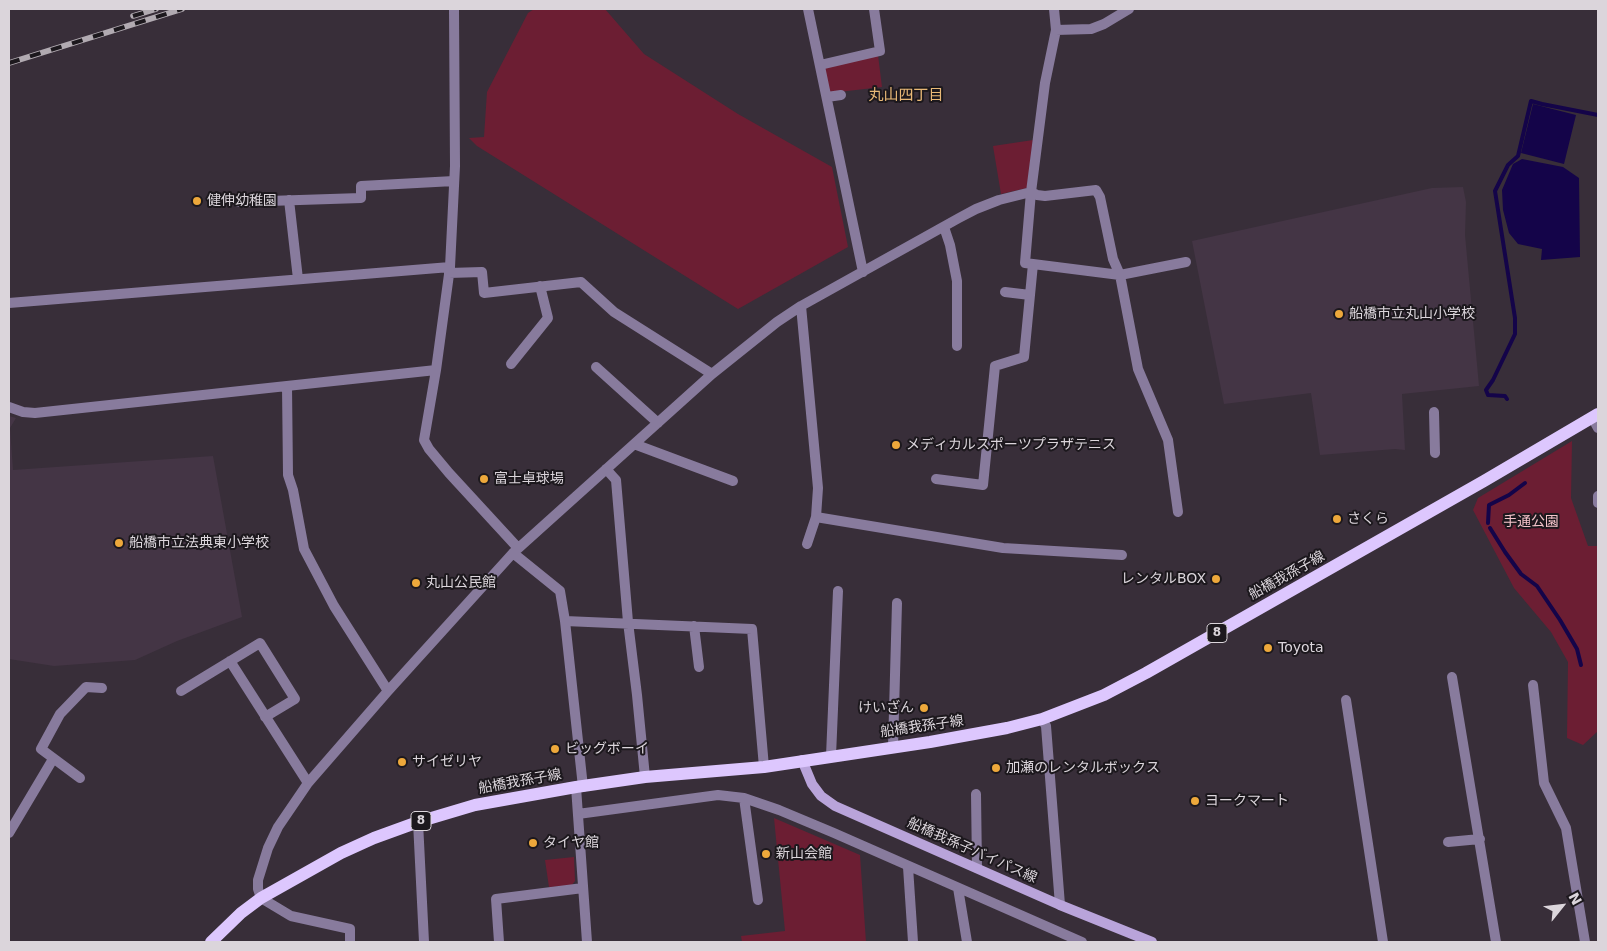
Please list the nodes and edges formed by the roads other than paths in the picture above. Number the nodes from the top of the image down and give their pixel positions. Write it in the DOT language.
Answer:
graph roads {
  1 [pos="454,9"];
  2 [pos="808,9"];
  3 [pos="874,9"];
  4 [pos="1054,9"];
  5 [pos="1129,9"];
  6 [pos="1056,30"];
  7 [pos="820,64"];
  8 [pos="841,95"];
  9 [pos="826,97"];
  10 [pos="454,181"];
  11 [pos="1031,192"];
  12 [pos="289,200"];
  13 [pos="238,202"];
  14 [pos="944,227"];
  15 [pos="1186,262"];
  16 [pos="1033,264"];
  17 [pos="450,270"];
  18 [pos="863,272"];
  19 [pos="1120,275"];
  20 [pos="298,279"];
  21 [pos="540,286"];
  22 [pos="1005,292"];
  23 [pos="1030,295"];
  24 [pos="9,303"];
  25 [pos="802,306"];
  26 [pos="957,346"];
  27 [pos="511,364"];
  28 [pos="596,367"];
  29 [pos="436,370"];
  30 [pos="712,374"];
  31 [pos="288,386"];
  32 [pos="9,407"];
  33 [pos="1434,412"];
  34 [pos="1596,420"];
  35 [pos="658,423"];
  36 [pos="634,444"];
  37 [pos="1436,453"];
  38 [pos="606,469"];
  39 [pos="936,479"];
  40 [pos="734,481"];
  41 [pos="1598,496"];
  42 [pos="1598,502"];
  43 [pos="1178,512"];
  44 [pos="816,517"];
  45 [pos="807,544"];
  46 [pos="515,550"];
  47 [pos="1122,555"];
  48 [pos="838,591"];
  49 [pos="897,603"];
  50 [pos="565,621"];
  51 [pos="628,622"];
  52 [pos="694,626"];
  53 [pos="230,661"];
  54 [pos="699,667"];
  55 [pos="1452,677"];
  56 [pos="1533,685"];
  57 [pos="102,688"];
  58 [pos="181,691"];
  59 [pos="388,691"];
  60 [pos="1346,700"];
  61 [pos="265,717"];
  62 [pos="1042,719"];
  63 [pos="893,747"];
  64 [pos="831,756"];
  65 [pos="54,759"];
  66 [pos="802,760"];
  67 [pos="764,767"];
  68 [pos="645,777"];
  69 [pos="80,778"];
  70 [pos="308,783"];
  71 [pos="580,787"];
  72 [pos="976,794"];
  73 [pos="744,798"];
  74 [pos="578,814"];
  75 [pos="418,822"];
  76 [pos="9,833"];
  77 [pos="1480,839"];
  78 [pos="1448,842"];
  79 [pos="908,866"];
  80 [pos="977,868"];
  81 [pos="583,888"];
  82 [pos="958,888"];
  83 [pos="261,898"];
  84 [pos="758,900"];
  85 [pos="1060,905"];
  86 [pos="1070,939"];
  87 [pos="1148,941"];
  88 [pos="211,942"];
  89 [pos="350,942"];
  90 [pos="424,942"];
  91 [pos="499,942"];
  92 [pos="587,942"];
  93 [pos="913,942"];
  94 [pos="967,942"];
  95 [pos="1082,942"];
  96 [pos="1383,942"];
  97 [pos="1496,942"];
  98 [pos="1586,942"];
  1 -- 10 [label="street"];
  2 -- 7 [label="street"];
  3 -- 7 [label="street"];
  4 -- 6 [label="street"];
  5 -- 6 [label="street"];
  6 -- 11 [label="street"];
  7 -- 9 [label="street"];
  8 -- 9 [label="street"];
  9 -- 18 [label="street"];
  10 -- 12 [label="street"];
  10 -- 17 [label="street"];
  11 -- 14 [label="street"];
  11 -- 16 [label="street"];
  11 -- 19 [label="street"];
  12 -- 13 [label="street"];
  12 -- 20 [label="street"];
  14 -- 18 [label="street"];
  14 -- 26 [label="street"];
  15 -- 19 [label="street"];
  16 -- 19 [label="street"];
  16 -- 23 [label="street"];
  17 -- 20 [label="street"];
  17 -- 21 [label="street"];
  17 -- 29 [label="street"];
  18 -- 25 [label="street"];
  19 -- 43 [label="street"];
  20 -- 24 [label="street"];
  21 -- 27 [label="street"];
  21 -- 30 [label="street"];
  22 -- 23 [label="street"];
  23 -- 39 [label="street"];
  25 -- 30 [label="street"];
  25 -- 44 [label="street"];
  28 -- 35 [label="street"];
  29 -- 31 [label="street"];
  29 -- 46 [label="street"];
  30 -- 35 [label="street"];
  31 -- 32 [label="street"];
  31 -- 59 [label="street"];
  33 -- 37 [label="street"];
  34 -- 62 [label="main road, 船橋我孫子線 / 8"];
  35 -- 36 [label="street"];
  36 -- 38 [label="street"];
  36 -- 40 [label="street"];
  38 -- 46 [label="street"];
  38 -- 51 [label="street"];
  41 -- 42 [label="street"];
  44 -- 45 [label="street"];
  44 -- 47 [label="street"];
  46 -- 50 [label="street"];
  46 -- 59 [label="street"];
  48 -- 64 [label="street"];
  49 -- 63 [label="street"];
  50 -- 51 [label="street"];
  50 -- 71 [label="street"];
  51 -- 52 [label="street"];
  51 -- 68 [label="street"];
  52 -- 54 [label="street"];
  52 -- 67 [label="street"];
  53 -- 58 [label="street"];
  53 -- 61 [label="street"];
  53 -- 61 [label="street"];
  55 -- 77 [label="street"];
  56 -- 98 [label="street"];
  57 -- 65 [label="street"];
  59 -- 70 [label="street"];
  60 -- 96 [label="street"];
  61 -- 70 [label="street"];
  62 -- 63 [label="main road, 船橋我孫子線 / 8"];
  62 -- 85 [label="street"];
  63 -- 64 [label="main road, 船橋我孫子線 / 8"];
  64 -- 66 [label="main road, 船橋我孫子線 / 8"];
  65 -- 69 [label="street"];
  65 -- 76 [label="street"];
  66 -- 67 [label="main road, 船橋我孫子線 / 8"];
  66 -- 80 [label="street, 船橋我孫子バイパス線"];
  67 -- 68 [label="main road, 船橋我孫子線 / 8"];
  68 -- 71 [label="main road, 船橋我孫子線 / 8"];
  70 -- 83 [label="street"];
  71 -- 74 [label="street"];
  71 -- 75 [label="main road, 船橋我孫子線 / 8"];
  72 -- 80 [label="street"];
  73 -- 74 [label="street"];
  73 -- 79 [label="street"];
  73 -- 84 [label="street"];
  74 -- 81 [label="street"];
  75 -- 83 [label="main road, 船橋我孫子線 / 8"];
  75 -- 90 [label="street"];
  77 -- 78 [label="street"];
  77 -- 97 [label="street"];
  79 -- 82 [label="street"];
  79 -- 93 [label="street"];
  80 -- 85 [label="street, 船橋我孫子バイパス線"];
  81 -- 91 [label="street"];
  81 -- 92 [label="street"];
  82 -- 86 [label="street"];
  82 -- 94 [label="street"];
  83 -- 88 [label="main road, 船橋我孫子線 / 8"];
  83 -- 89 [label="street"];
  85 -- 87 [label="street, 船橋我孫子バイパス線"];
  86 -- 95 [label="street"];
}
